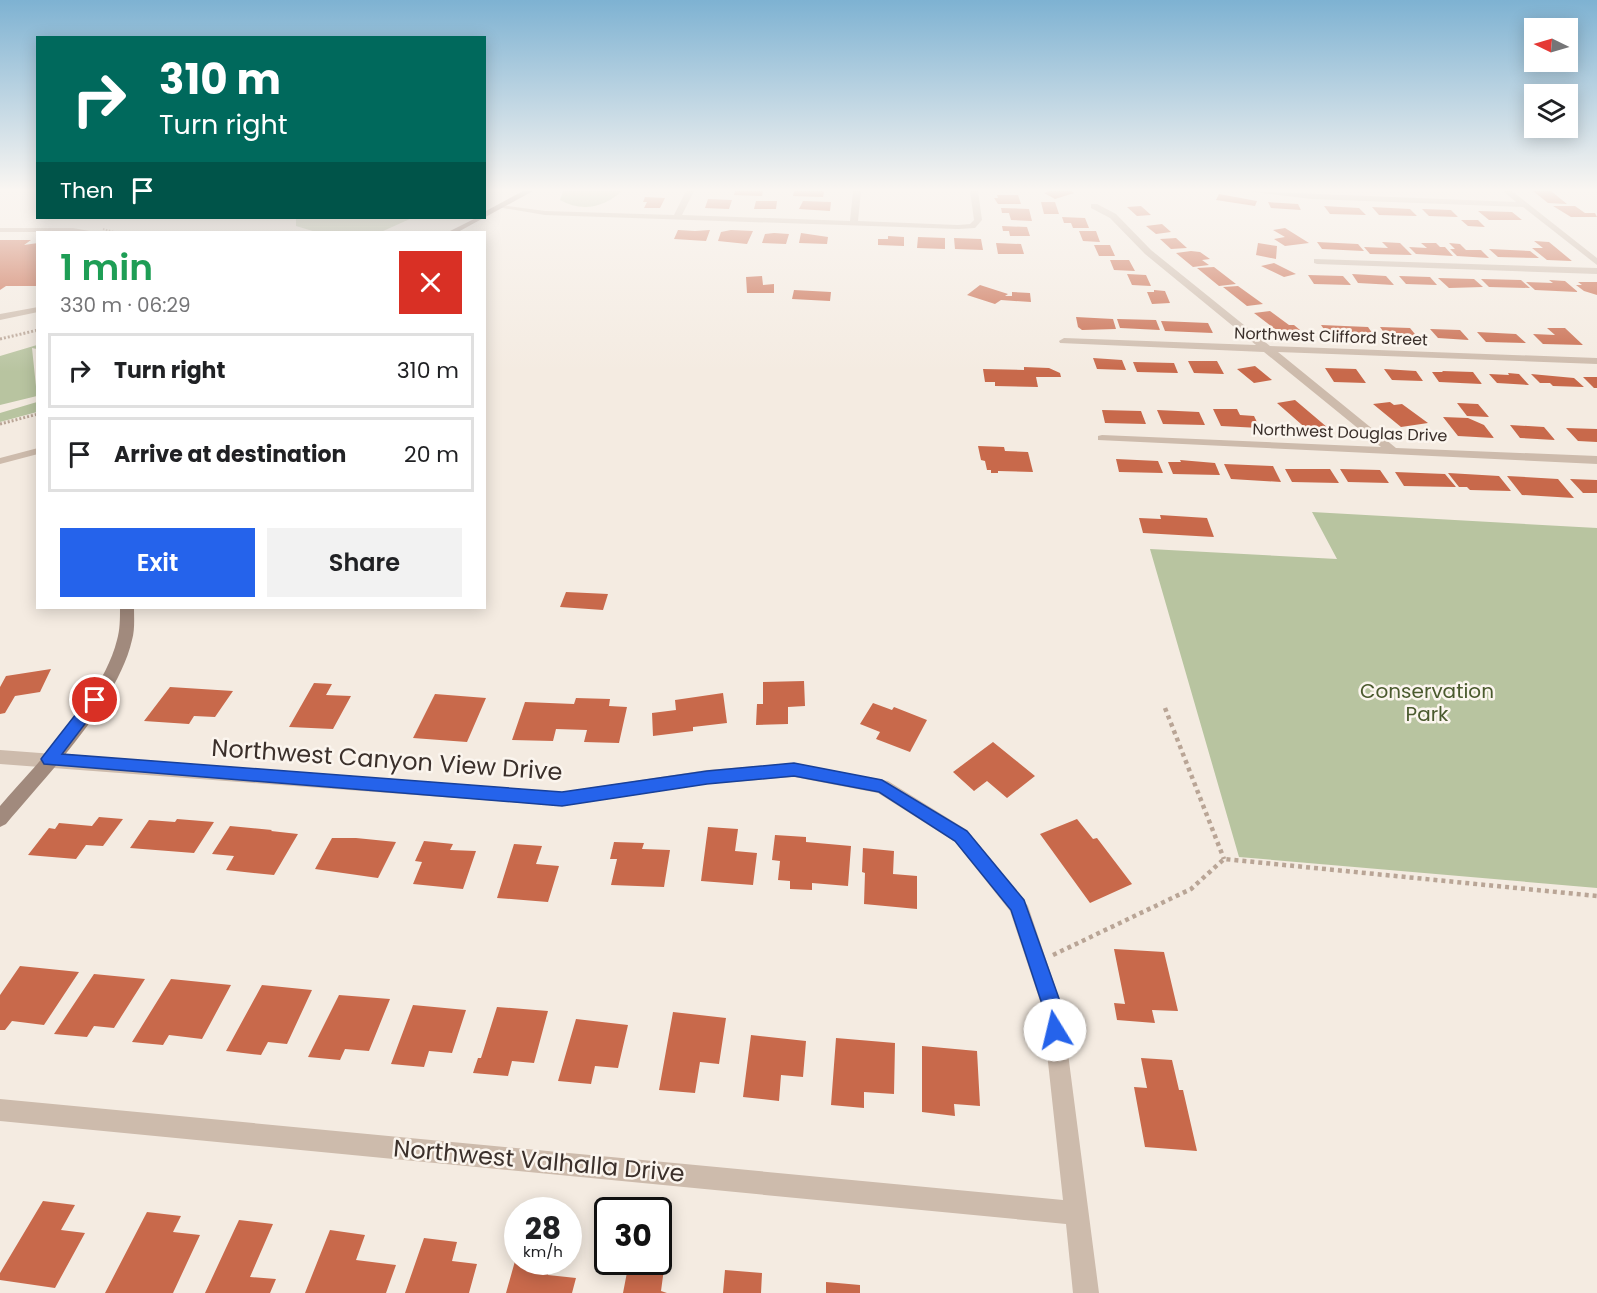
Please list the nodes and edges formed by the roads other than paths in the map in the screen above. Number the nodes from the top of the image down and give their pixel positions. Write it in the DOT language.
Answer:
graph roads {
  1 [pos="1147,251"];
  2 [pos="1584,251"];
  3 [pos="1317,261"];
  4 [pos="1597,262"];
  5 [pos="1597,271"];
  6 [pos="36,309"];
  7 [pos="0,317"];
  8 [pos="1064,341"];
  9 [pos="1268,349"];
  10 [pos="1597,361"];
  11 [pos="1102,438"];
  12 [pos="36,451"];
  13 [pos="1393,451"];
  14 [pos="0,460"];
  15 [pos="1597,460"];
  16 [pos="128,609"];
  17 [pos="0,757"];
  18 [pos="49,759"];
  19 [pos="0,819"];
  20 [pos="0,1110"];
  21 [pos="1077,1213"];
  22 [pos="1086,1293"];
  1 -- 9 [label="street"];
  2 -- 4 [label="street"];
  3 -- 5 [label="street"];
  6 -- 7 [label="lane"];
  8 -- 9 [label="street, Northwest Clifford Street"];
  9 -- 10 [label="street, Northwest Clifford Street"];
  9 -- 13 [label="street"];
  11 -- 13 [label="street, Northwest Douglas Drive"];
  12 -- 14 [label="lane"];
  13 -- 15 [label="street, Northwest Douglas Drive"];
  16 -- 18 [label="street"];
  17 -- 18 [label="street, Northwest Canyon View Drive"];
  18 -- 19 [label="street"];
  18 -- 21 [label="street, Northwest Canyon View Drive"];
  20 -- 21 [label="street, Northwest Valhalla Drive"];
  21 -- 22 [label="street, Northwest Canyon View Drive"];
}
